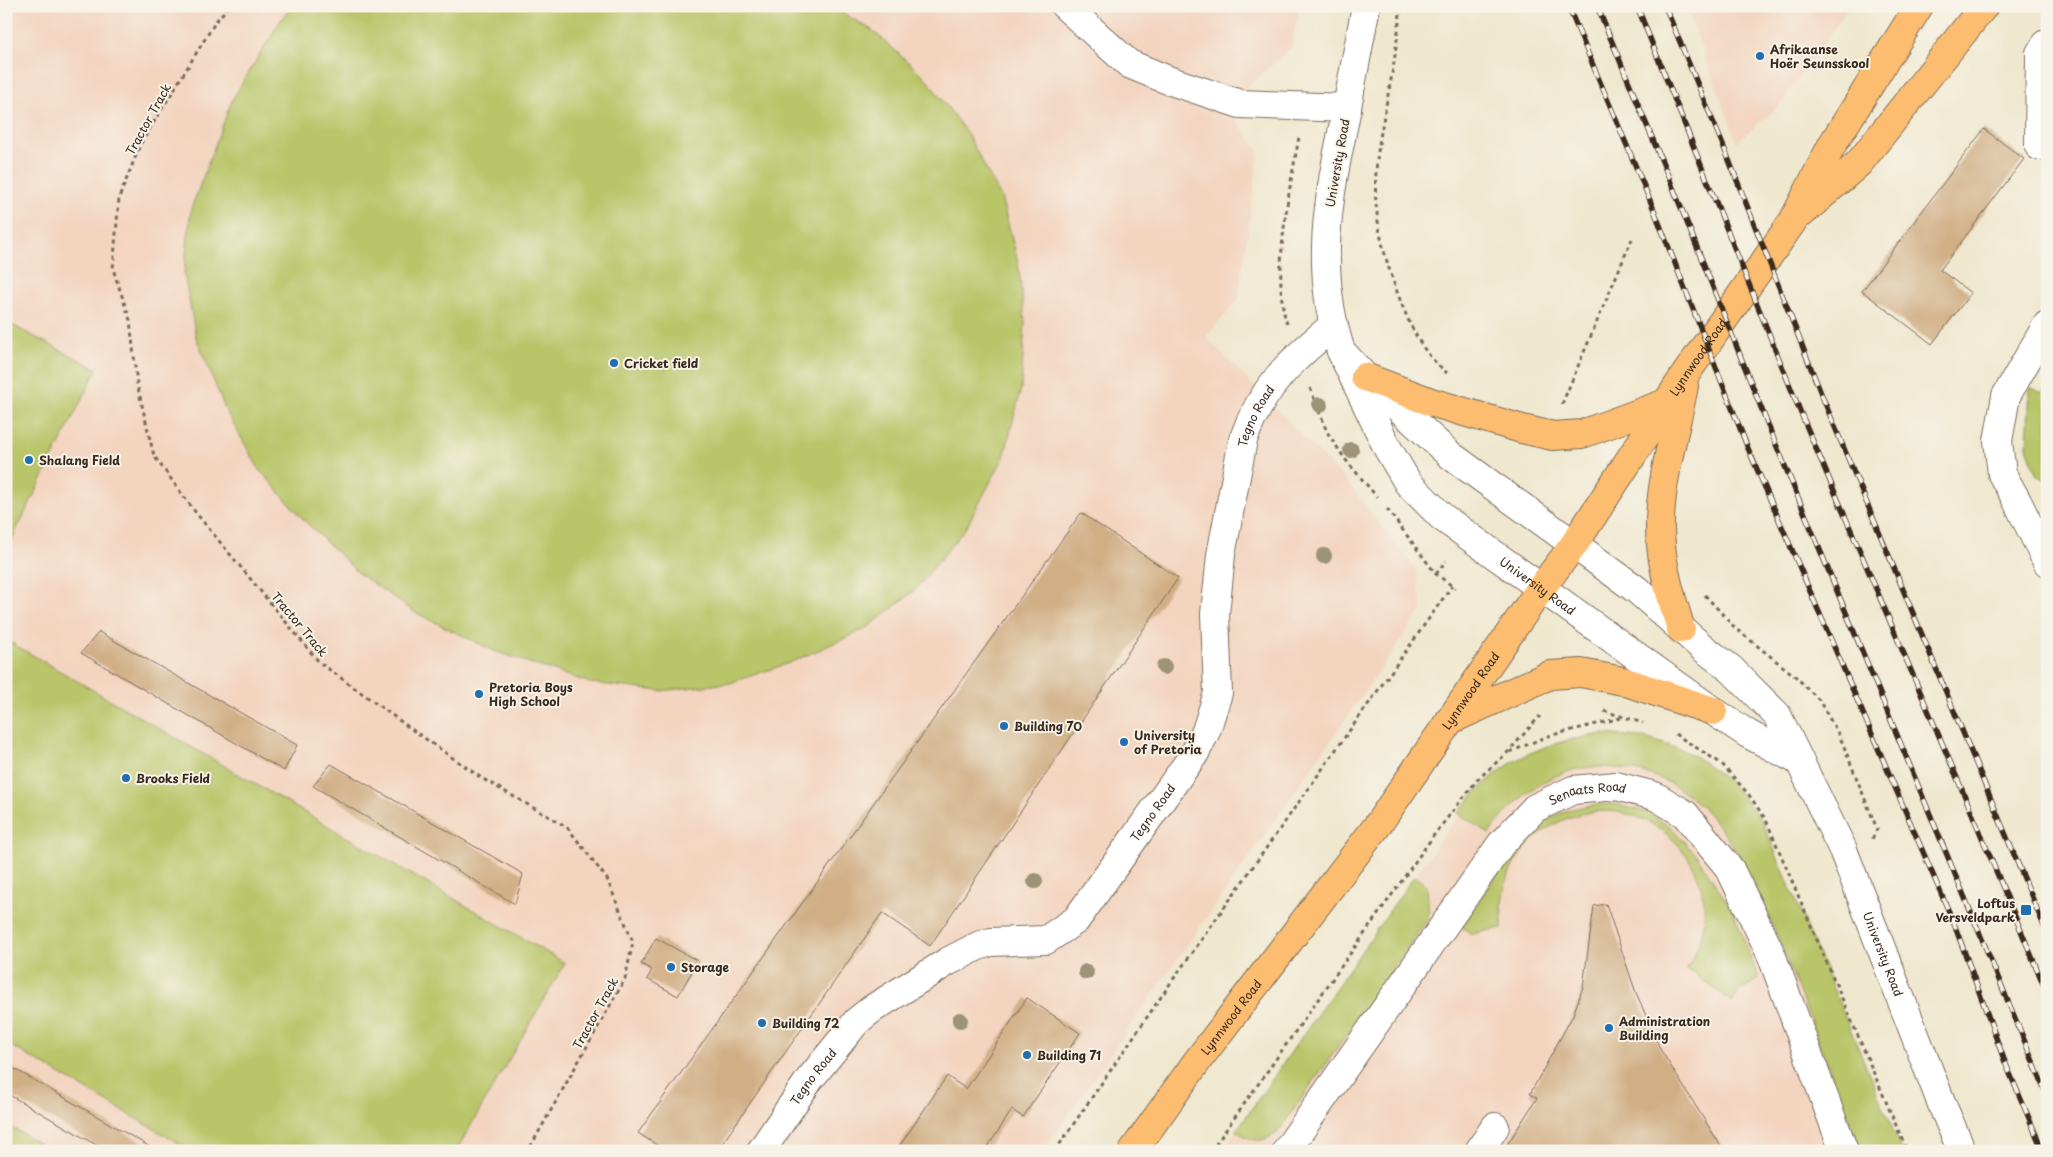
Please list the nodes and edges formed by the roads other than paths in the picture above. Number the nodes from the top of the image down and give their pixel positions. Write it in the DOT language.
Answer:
graph roads {
  1 [pos="1065,6"];
  2 [pos="1366,6"];
  3 [pos="1919,6"];
  4 [pos="1984,6"];
  5 [pos="2047,43"];
  6 [pos="1347,108"];
  7 [pos="2039,146"];
  8 [pos="1793,221"];
  9 [pos="2047,325"];
  10 [pos="1337,338"];
  11 [pos="1686,372"];
  12 [pos="1365,377"];
  13 [pos="1666,403"];
  14 [pos="1573,546"];
  15 [pos="2047,562"];
  16 [pos="1541,588"];
  17 [pos="1681,629"];
  18 [pos="1713,711"];
  19 [pos="1450,720"];
  20 [pos="1799,761"];
  21 [pos="1495,1127"];
  22 [pos="761,1151"];
  23 [pos="1133,1151"];
  24 [pos="1286,1151"];
  25 [pos="1479,1151"];
  26 [pos="1844,1151"];
  27 [pos="1962,1151"];
  1 -- 6 [label="street"];
  2 -- 6 [label="street, University Road"];
  3 -- 8 [label="main road, Lynnwood Road"];
  4 -- 8 [label="main road, Lynnwood Road"];
  5 -- 7 [label="street"];
  6 -- 10 [label="street, University Road"];
  8 -- 11 [label="main road, Lynnwood Road"];
  9 -- 15 [label="street"];
  10 -- 12 [label="street, University Road"];
  10 -- 16 [label="street, University Road"];
  10 -- 22 [label="street, Tegno Road"];
  11 -- 13 [label="main road, Lynnwood Road"];
  11 -- 17 [label="main road"];
  12 -- 13 [label="main road"];
  12 -- 14 [label="street, University Road"];
  13 -- 14 [label="main road, Lynnwood Road"];
  14 -- 16 [label="main road, Lynnwood Road"];
  14 -- 17 [label="street, University Road"];
  16 -- 18 [label="street, University Road"];
  16 -- 19 [label="main road, Lynnwood Road"];
  17 -- 20 [label="street, University Road"];
  18 -- 19 [label="main road"];
  18 -- 20 [label="street, University Road"];
  19 -- 23 [label="main road, Lynnwood Road"];
  20 -- 27 [label="street, University Road"];
  21 -- 25 [label="street"];
  24 -- 26 [label="street, Senaats Road"];
}
